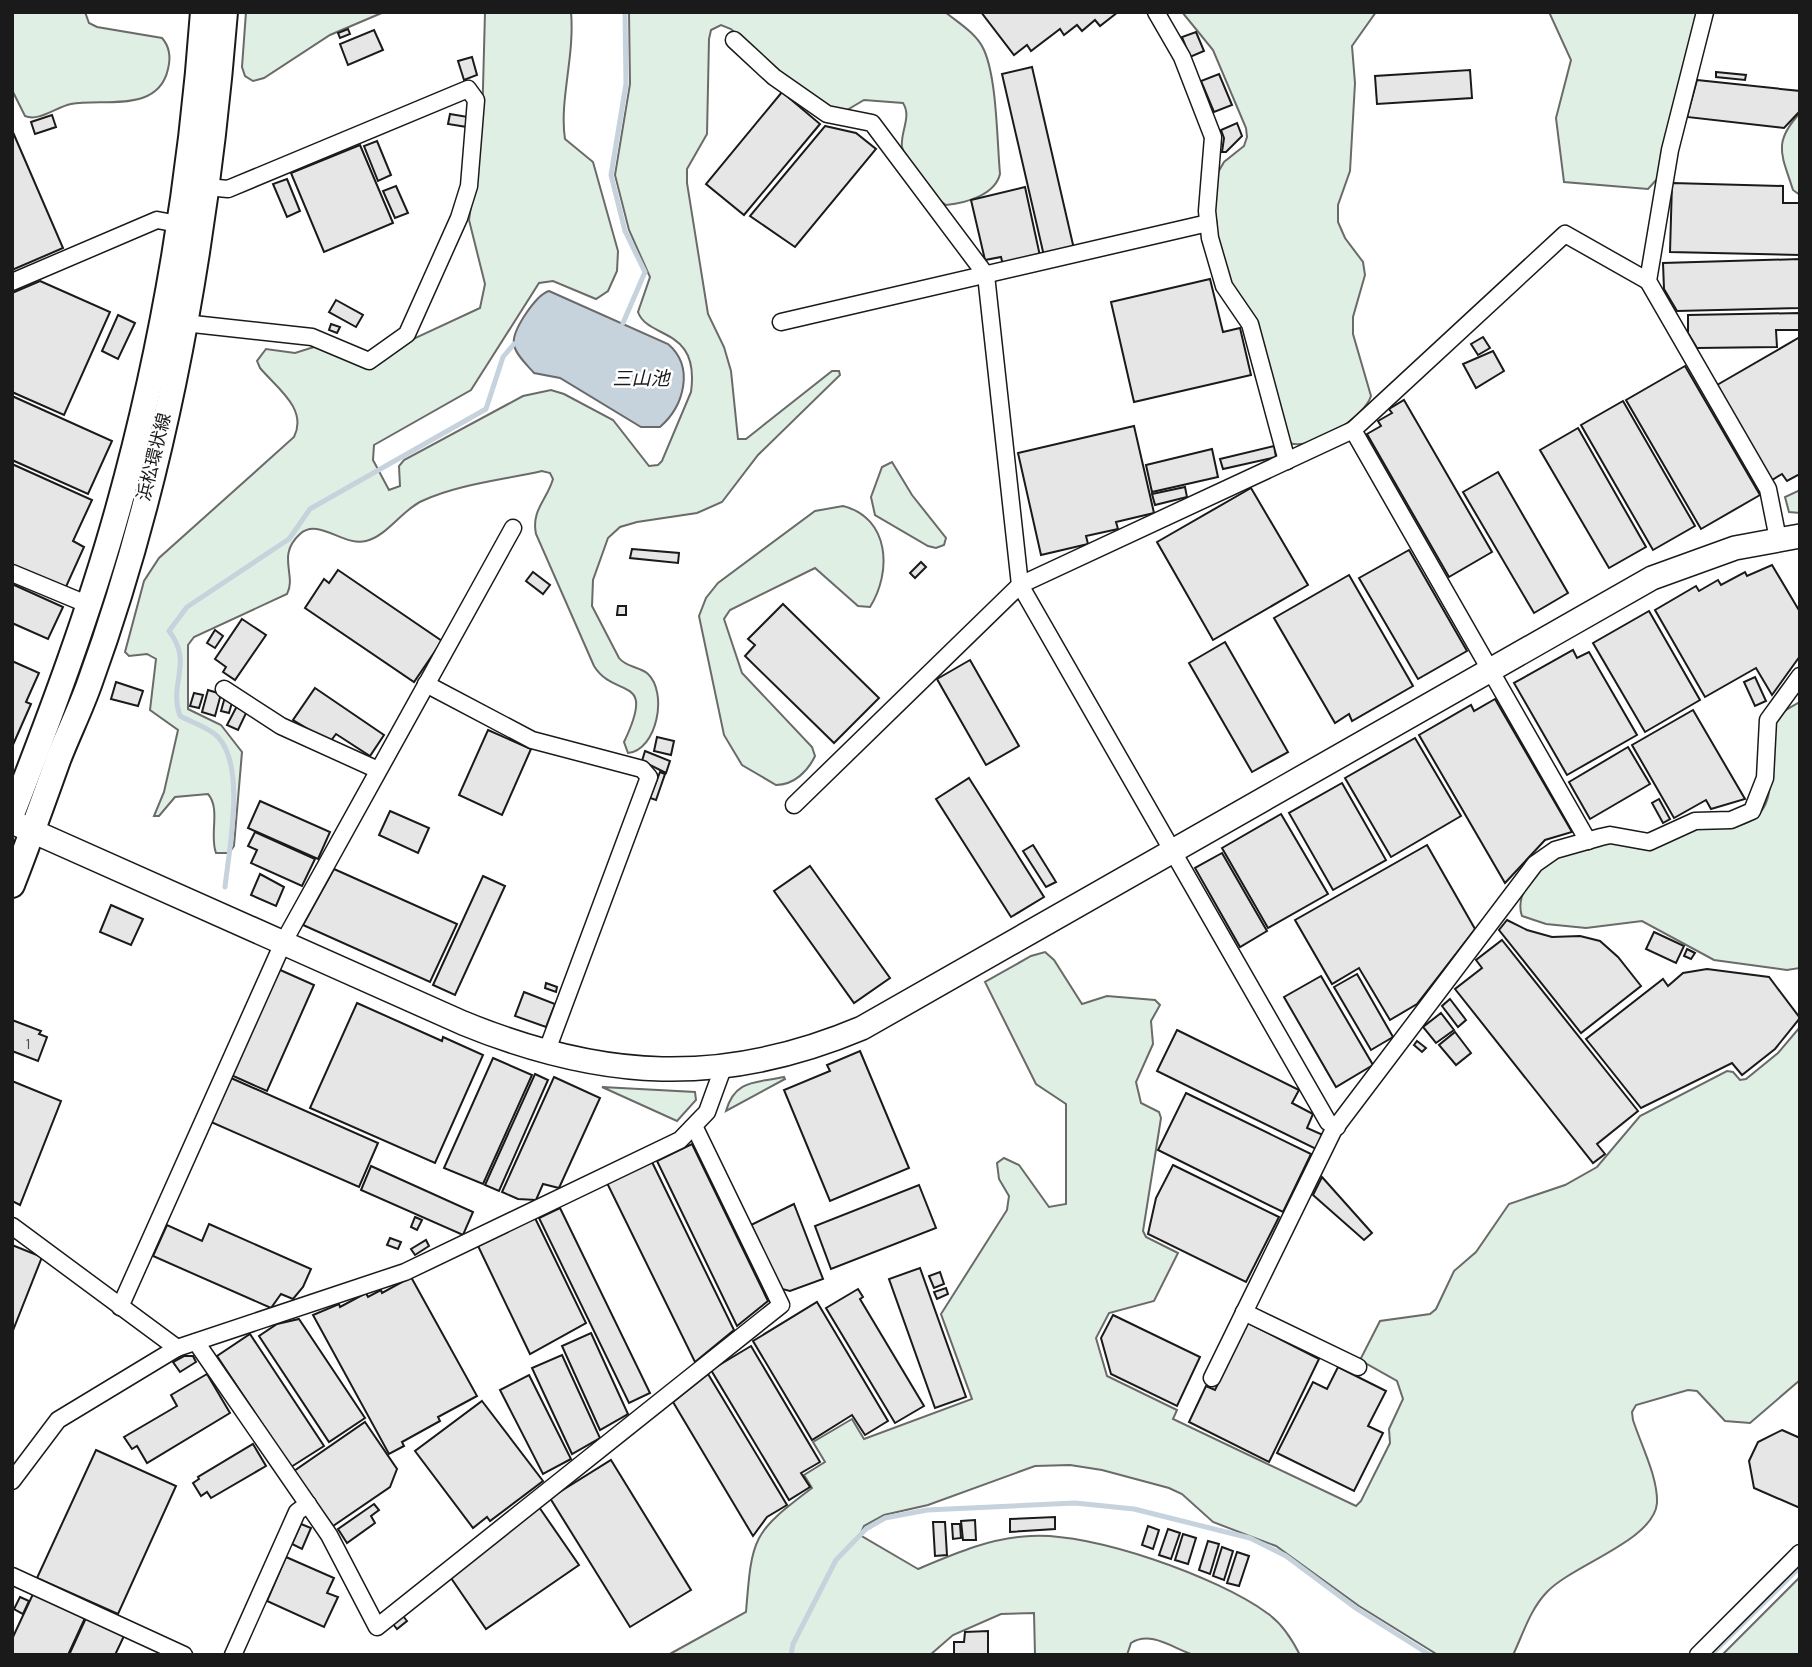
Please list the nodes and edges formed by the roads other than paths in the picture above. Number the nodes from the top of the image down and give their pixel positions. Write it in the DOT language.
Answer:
graph roads {
  1 [pos="203,12"];
  2 [pos="225,12"];
  3 [pos="1156,12"];
  4 [pos="1706,12"];
  5 [pos="734,40"];
  6 [pos="207,187"];
  7 [pos="1208,223"];
  8 [pos="178,224"];
  9 [pos="986,275"];
  10 [pos="1648,281"];
  11 [pos="12,282"];
  12 [pos="780,322"];
  13 [pos="184,323"];
  14 [pos="1353,430"];
  15 [pos="1287,461"];
  16 [pos="513,528"];
  17 [pos="1789,537"];
  18 [pos="12,573"];
  19 [pos="1020,585"];
  20 [pos="89,605"];
  21 [pos="1489,669"];
  22 [pos="1800,676"];
  23 [pos="426,684"];
  24 [pos="224,689"];
  25 [pos="378,770"];
  26 [pos="793,805"];
  27 [pos="12,814"];
  28 [pos="23,827"];
  29 [pos="1588,841"];
  30 [pos="1173,851"];
  31 [pos="12,885"];
  32 [pos="283,943"];
  33 [pos="546,1053"];
  34 [pos="723,1068"];
  35 [pos="1337,1127"];
  36 [pos="695,1128"];
  37 [pos="12,1226"];
  38 [pos="120,1307"];
  39 [pos="1244,1312"];
  40 [pos="196,1342"];
  41 [pos="177,1349"];
  42 [pos="1358,1367"];
  43 [pos="1212,1378"];
  44 [pos="12,1481"];
  45 [pos="308,1504"];
  46 [pos="1800,1553"];
  47 [pos="12,1576"];
  48 [pos="184,1655"];
  49 [pos="233,1655"];
  50 [pos="1698,1655"];
  1 -- 8 [label="main road, 浜松環状線"];
  2 -- 6 [label="main road, 浜松環状線"];
  3 -- 7 [label="street"];
  4 -- 10 [label="street"];
  5 -- 9 [label="street"];
  6 -- 13 [label="main road, 浜松環状線"];
  6 -- 13 [label="street"];
  7 -- 9 [label="street"];
  7 -- 15 [label="street"];
  8 -- 11 [label="street"];
  8 -- 20 [label="main road, 浜松環状線"];
  9 -- 12 [label="street"];
  9 -- 19 [label="street"];
  10 -- 14 [label="street"];
  10 -- 17 [label="street"];
  13 -- 28 [label="main road, 浜松環状線"];
  14 -- 15 [label="street"];
  14 -- 21 [label="street"];
  15 -- 19 [label="street"];
  16 -- 23 [label="street"];
  17 -- 21 [label="street"];
  18 -- 20 [label="street"];
  19 -- 26 [label="street"];
  19 -- 30 [label="street"];
  20 -- 27 [label="main road, 浜松環状線"];
  21 -- 29 [label="street"];
  21 -- 30 [label="street"];
  22 -- 29 [label="street"];
  23 -- 25 [label="street"];
  23 -- 33 [label="street"];
  24 -- 25 [label="street"];
  25 -- 32 [label="street"];
  28 -- 31 [label="main road, 浜松環状線"];
  28 -- 32 [label="street"];
  29 -- 35 [label="street"];
  30 -- 34 [label="street"];
  30 -- 35 [label="street"];
  32 -- 33 [label="street"];
  32 -- 38 [label="street"];
  33 -- 34 [label="street"];
  34 -- 36 [label="street"];
  35 -- 39 [label="street"];
  36 -- 40 [label="street"];
  36 -- 45 [label="street"];
  37 -- 38 [label="street"];
  38 -- 41 [label="street"];
  39 -- 42 [label="street"];
  39 -- 43 [label="street"];
  40 -- 41 [label="street"];
  40 -- 45 [label="street"];
  41 -- 44 [label="street"];
  45 -- 49 [label="street"];
  46 -- 50 [label="street"];
  47 -- 48 [label="street"];
}
